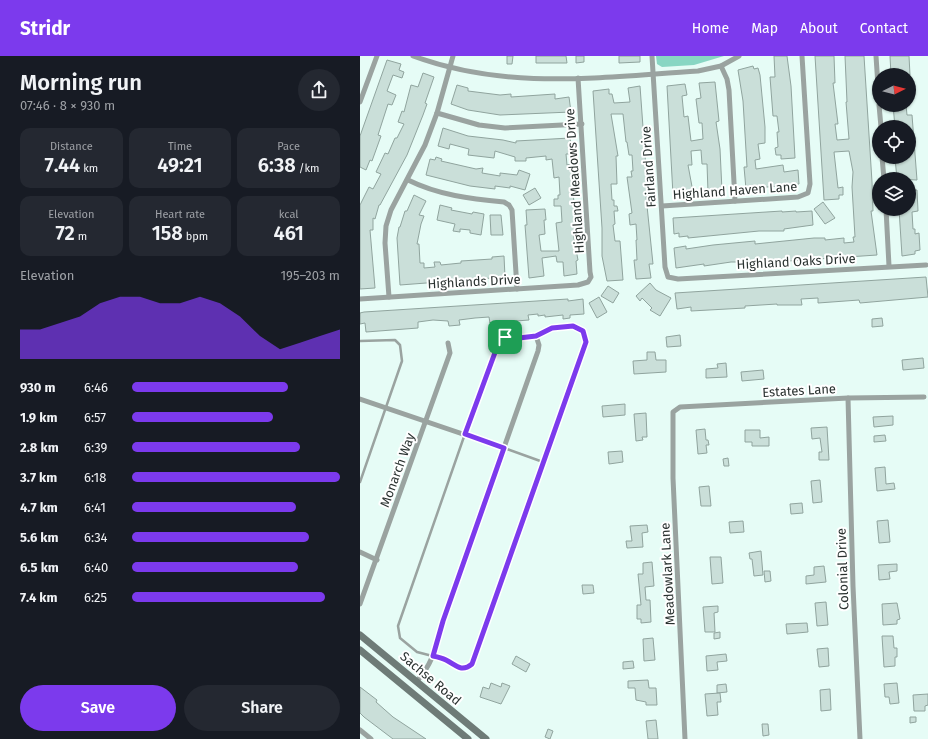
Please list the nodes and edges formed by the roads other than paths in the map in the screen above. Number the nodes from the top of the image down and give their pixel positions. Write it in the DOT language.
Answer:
graph roads {
  1 [pos="377,56"];
  2 [pos="413,56"];
  3 [pos="453,56"];
  4 [pos="652,56"];
  5 [pos="739,56"];
  6 [pos="802,56"];
  7 [pos="876,56"];
  8 [pos="721,66"];
  9 [pos="450,68"];
  10 [pos="877,68"];
  11 [pos="653,74"];
  12 [pos="578,78"];
  13 [pos="360,102"];
  14 [pos="437,113"];
  15 [pos="582,124"];
  16 [pos="408,180"];
  17 [pos="736,201"];
  18 [pos="662,206"];
  19 [pos="886,216"];
  20 [pos="926,265"];
  21 [pos="889,266"];
  22 [pos="668,276"];
  23 [pos="588,282"];
  24 [pos="517,289"];
  25 [pos="389,297"];
  26 [pos="360,299"];
  27 [pos="536,336"];
  28 [pos="360,341"];
  29 [pos="448,343"];
  30 [pos="924,397"];
  31 [pos="848,398"];
  32 [pos="360,399"];
  33 [pos="386,408"];
  34 [pos="675,409"];
  35 [pos="426,421"];
  36 [pos="465,434"];
  37 [pos="504,448"];
  38 [pos="543,462"];
  39 [pos="360,482"];
  40 [pos="360,552"];
  41 [pos="377,560"];
  42 [pos="361,600"];
  43 [pos="360,635"];
  44 [pos="360,650"];
  45 [pos="433,656"];
  46 [pos="417,681"];
  47 [pos="360,730"];
  48 [pos="371,739"];
  49 [pos="468,739"];
  50 [pos="486,739"];
  51 [pos="685,739"];
  52 [pos="860,739"];
  1 -- 13 [label="street"];
  2 -- 9 [label="street"];
  3 -- 9 [label="street"];
  4 -- 11 [label="street, Fairland Drive"];
  5 -- 8 [label="street"];
  6 -- 17 [label="street, Highland Haven Lane"];
  7 -- 10 [label="street"];
  8 -- 11 [label="street"];
  8 -- 17 [label="street"];
  9 -- 12 [label="street"];
  9 -- 14 [label="street"];
  11 -- 12 [label="street"];
  11 -- 18 [label="street, Fairland Drive"];
  12 -- 15 [label="street, Highland Meadows Drive"];
  14 -- 15 [label="street"];
  14 -- 16 [label="street"];
  15 -- 23 [label="street, Highland Meadows Drive"];
  16 -- 24 [label="street"];
  16 -- 25 [label="street"];
  17 -- 18 [label="street, Highland Haven Lane"];
  18 -- 22 [label="street, Fairland Drive"];
  19 -- 21 [label="street"];
  20 -- 21 [label="street, Highland Oaks Drive"];
  21 -- 22 [label="street, Highland Oaks Drive"];
  23 -- 24 [label="street, Highlands Drive"];
  24 -- 25 [label="street, Highlands Drive"];
  25 -- 26 [label="street, Highlands Drive"];
  27 -- 36 [label="lane"];
  27 -- 37 [label="street"];
  27 -- 38 [label="lane"];
  28 -- 33 [label="lane"];
  29 -- 35 [label="street, Monarch Way"];
  30 -- 31 [label="street, Estates Lane"];
  31 -- 34 [label="street, Estates Lane"];
  31 -- 52 [label="street, Colonial Drive"];
  32 -- 33 [label="street"];
  33 -- 35 [label="street"];
  33 -- 39 [label="lane"];
  34 -- 51 [label="street, Meadowlark Lane"];
  35 -- 36 [label="street"];
  35 -- 41 [label="street, Monarch Way"];
  36 -- 37 [label="street"];
  36 -- 45 [label="lane"];
  37 -- 38 [label="lane"];
  37 -- 45 [label="street"];
  38 -- 45 [label="lane"];
  40 -- 41 [label="street"];
  41 -- 42 [label="street, Monarch Way"];
  43 -- 46 [label="main road, Sachse Road"];
  44 -- 49 [label="main road, Sachse Road"];
  45 -- 46 [label="street"];
  46 -- 50 [label="main road, Sachse Road"];
  47 -- 48 [label="street"];
}
